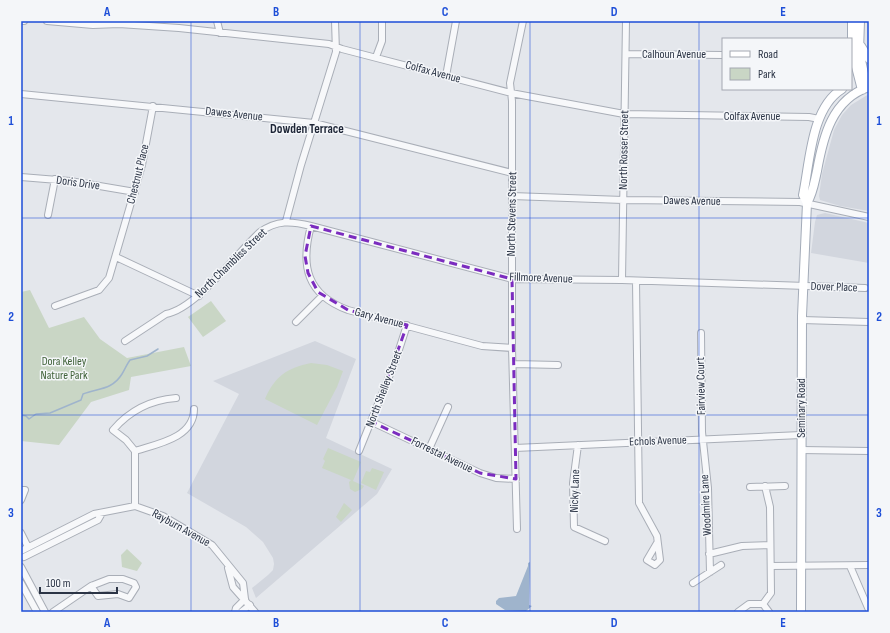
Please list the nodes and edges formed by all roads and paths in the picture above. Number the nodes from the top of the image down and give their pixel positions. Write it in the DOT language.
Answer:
graph roads {
  1 [pos="47,21"];
  2 [pos="217,21"];
  3 [pos="335,21"];
  4 [pos="382,21"];
  5 [pos="456,21"];
  6 [pos="523,21"];
  7 [pos="626,21"];
  8 [pos="860,21"];
  9 [pos="851,25"];
  10 [pos="220,33"];
  11 [pos="852,38"];
  12 [pos="854,38"];
  13 [pos="336,47"];
  14 [pos="852,51"];
  15 [pos="626,54"];
  16 [pos="722,55"];
  17 [pos="376,57"];
  18 [pos="869,59"];
  19 [pos="446,76"];
  20 [pos="864,77"];
  21 [pos="852,83"];
  22 [pos="866,88"];
  23 [pos="835,92"];
  24 [pos="511,93"];
  25 [pos="21,94"];
  26 [pos="153,106"];
  27 [pos="624,114"];
  28 [pos="818,119"];
  29 [pos="314,123"];
  30 [pos="512,173"];
  31 [pos="21,177"];
  32 [pos="55,179"];
  33 [pos="135,192"];
  34 [pos="512,196"];
  35 [pos="623,200"];
  36 [pos="807,203"];
  37 [pos="48,215"];
  38 [pos="869,217"];
  39 [pos="286,221"];
  40 [pos="311,226"];
  41 [pos="116,256"];
  42 [pos="512,279"];
  43 [pos="622,280"];
  44 [pos="636,282"];
  45 [pos="803,286"];
  46 [pos="865,288"];
  47 [pos="199,296"];
  48 [pos="322,296"];
  49 [pos="55,306"];
  50 [pos="802,320"];
  51 [pos="296,322"];
  52 [pos="869,322"];
  53 [pos="407,326"];
  54 [pos="701,333"];
  55 [pos="125,341"];
  56 [pos="512,348"];
  57 [pos="514,364"];
  58 [pos="558,365"];
  59 [pos="176,398"];
  60 [pos="448,407"];
  61 [pos="194,409"];
  62 [pos="372,422"];
  63 [pos="801,435"];
  64 [pos="703,439"];
  65 [pos="639,441"];
  66 [pos="578,445"];
  67 [pos="515,448"];
  68 [pos="429,449"];
  69 [pos="801,450"];
  70 [pos="135,451"];
  71 [pos="359,451"];
  72 [pos="869,451"];
  73 [pos="516,479"];
  74 [pos="764,486"];
  75 [pos="785,486"];
  76 [pos="750,487"];
  77 [pos="21,490"];
  78 [pos="21,500"];
  79 [pos="135,506"];
  80 [pos="102,513"];
  81 [pos="517,529"];
  82 [pos="21,533"];
  83 [pos="605,541"];
  84 [pos="657,543"];
  85 [pos="770,545"];
  86 [pos="28,547"];
  87 [pos="22,553"];
  88 [pos="708,554"];
  89 [pos="227,564"];
  90 [pos="721,565"];
  91 [pos="869,565"];
  92 [pos="770,566"];
  93 [pos="801,566"];
  94 [pos="850,566"];
  95 [pos="21,567"];
  96 [pos="710,572"];
  97 [pos="21,583"];
  98 [pos="693,583"];
  99 [pos="91,586"];
  100 [pos="245,599"];
  101 [pos="763,604"];
  102 [pos="250,605"];
  103 [pos="869,610"];
  104 [pos="37,612"];
  105 [pos="45,612"];
  106 [pos="53,612"];
  107 [pos="235,612"];
  108 [pos="241,612"];
  109 [pos="255,612"];
  110 [pos="738,612"];
  111 [pos="769,612"];
  112 [pos="801,612"];
  1 -- 10 [label="street, Colfax Avenue"];
  2 -- 10 [label="street"];
  3 -- 13 [label="street"];
  4 -- 17 [label="street"];
  5 -- 19 [label="street"];
  6 -- 24 [label="street, North Stevens Street"];
  7 -- 15 [label="street, North Rosser Street"];
  8 -- 12 [label="main road, Seminary Road"];
  9 -- 11 [label="main road, Seminary Road"];
  9 -- 12 [label="main road"];
  10 -- 13 [label="street, Colfax Avenue"];
  12 -- 18 [label="main road"];
  12 -- 20 [label="main road, Seminary Road"];
  13 -- 17 [label="street, Colfax Avenue"];
  13 -- 29 [label="street"];
  14 -- 20 [label="main road, Seminary Road"];
  15 -- 16 [label="street, Calhoun Avenue"];
  15 -- 27 [label="street, North Rosser Street"];
  17 -- 19 [label="street, Colfax Avenue"];
  19 -- 24 [label="street, Colfax Avenue"];
  20 -- 21 [label="main road"];
  20 -- 22 [label="main road, Seminary Road"];
  22 -- 36 [label="main road, Seminary Road"];
  23 -- 28 [label="main road, Seminary Road"];
  24 -- 27 [label="street, Colfax Avenue"];
  24 -- 30 [label="street, North Stevens Street"];
  25 -- 26 [label="street, Dawes Avenue"];
  26 -- 29 [label="street, Dawes Avenue"];
  26 -- 33 [label="street, Chestnut Place"];
  27 -- 28 [label="street, Colfax Avenue"];
  27 -- 35 [label="street, North Rosser Street"];
  28 -- 36 [label="main road, Seminary Road"];
  29 -- 30 [label="street, Dawes Avenue"];
  29 -- 39 [label="street"];
  30 -- 34 [label="street, North Stevens Street"];
  31 -- 32 [label="street, Doris Drive"];
  32 -- 33 [label="street, Doris Drive"];
  32 -- 37 [label="street"];
  33 -- 41 [label="street, Chestnut Place"];
  34 -- 35 [label="street, Dawes Avenue"];
  34 -- 42 [label="street, North Stevens Street"];
  35 -- 36 [label="street, Dawes Avenue"];
  35 -- 43 [label="street, North Rosser Street"];
  36 -- 38 [label="street, Dawes Avenue"];
  36 -- 45 [label="main road, Seminary Road"];
  39 -- 40 [label="street, Fillmore Avenue"];
  39 -- 47 [label="street, North Chambliss Street"];
  40 -- 42 [label="street, Fillmore Avenue"];
  40 -- 48 [label="street, Gary Avenue"];
  41 -- 47 [label="street"];
  41 -- 49 [label="street, Chestnut Place"];
  42 -- 43 [label="street, Fillmore Avenue"];
  42 -- 56 [label="street, North Stevens Street"];
  43 -- 44 [label="street, Fillmore Avenue"];
  44 -- 45 [label="street, Fillmore Avenue"];
  44 -- 65 [label="street"];
  45 -- 46 [label="street, Dover Place"];
  45 -- 50 [label="main road, Seminary Road"];
  47 -- 55 [label="street, North Chambliss Street"];
  48 -- 51 [label="street"];
  48 -- 53 [label="street, Gary Avenue"];
  50 -- 52 [label="street"];
  50 -- 63 [label="main road, Seminary Road"];
  53 -- 56 [label="street, Gary Avenue"];
  53 -- 62 [label="street, North Shelley Street"];
  54 -- 64 [label="street, Fairview Court"];
  56 -- 57 [label="street, North Stevens Street"];
  57 -- 58 [label="street"];
  57 -- 67 [label="street, North Stevens Street"];
  59 -- 70 [label="street"];
  60 -- 68 [label="street"];
  61 -- 70 [label="street"];
  62 -- 68 [label="street, Forrestal Avenue"];
  62 -- 71 [label="street, North Shelley Street"];
  63 -- 64 [label="street, Echols Avenue"];
  63 -- 69 [label="main road, Seminary Road"];
  64 -- 65 [label="street, Echols Avenue"];
  64 -- 88 [label="street, Woodmire Lane"];
  65 -- 66 [label="street, Echols Avenue"];
  65 -- 84 [label="street"];
  66 -- 67 [label="street, Echols Avenue"];
  66 -- 83 [label="street, Nicky Lane"];
  67 -- 73 [label="street, North Stevens Street"];
  68 -- 73 [label="street, Forrestal Avenue"];
  69 -- 72 [label="street"];
  69 -- 93 [label="main road, Seminary Road"];
  70 -- 79 [label="street"];
  73 -- 81 [label="street, North Stevens Street"];
  74 -- 75 [label="street"];
  74 -- 76 [label="street"];
  74 -- 85 [label="street"];
  77 -- 78 [label="street"];
  79 -- 80 [label="street"];
  79 -- 89 [label="street, Rayburn Avenue"];
  80 -- 86 [label="street"];
  80 -- 87 [label="street"];
  82 -- 86 [label="street"];
  85 -- 88 [label="street"];
  85 -- 92 [label="street"];
  86 -- 87 [label="street"];
  87 -- 95 [label="street"];
  88 -- 96 [label="street, Woodmire Lane"];
  89 -- 100 [label="street, Rayburn Avenue"];
  89 -- 100 [label="street, Rayburn Avenue"];
  90 -- 96 [label="street"];
  91 -- 94 [label="street"];
  92 -- 93 [label="street"];
  92 -- 101 [label="street"];
  93 -- 94 [label="street"];
  93 -- 112 [label="main road, Seminary Road"];
  94 -- 103 [label="street"];
  95 -- 105 [label="street"];
  96 -- 98 [label="street"];
  97 -- 104 [label="street"];
  99 -- 99 [label="street"];
  99 -- 106 [label="street"];
  100 -- 102 [label="street, Rayburn Avenue"];
  100 -- 107 [label="street"];
  101 -- 110 [label="street"];
  101 -- 111 [label="street"];
  102 -- 108 [label="street"];
  102 -- 109 [label="street, Rayburn Avenue"];
}
